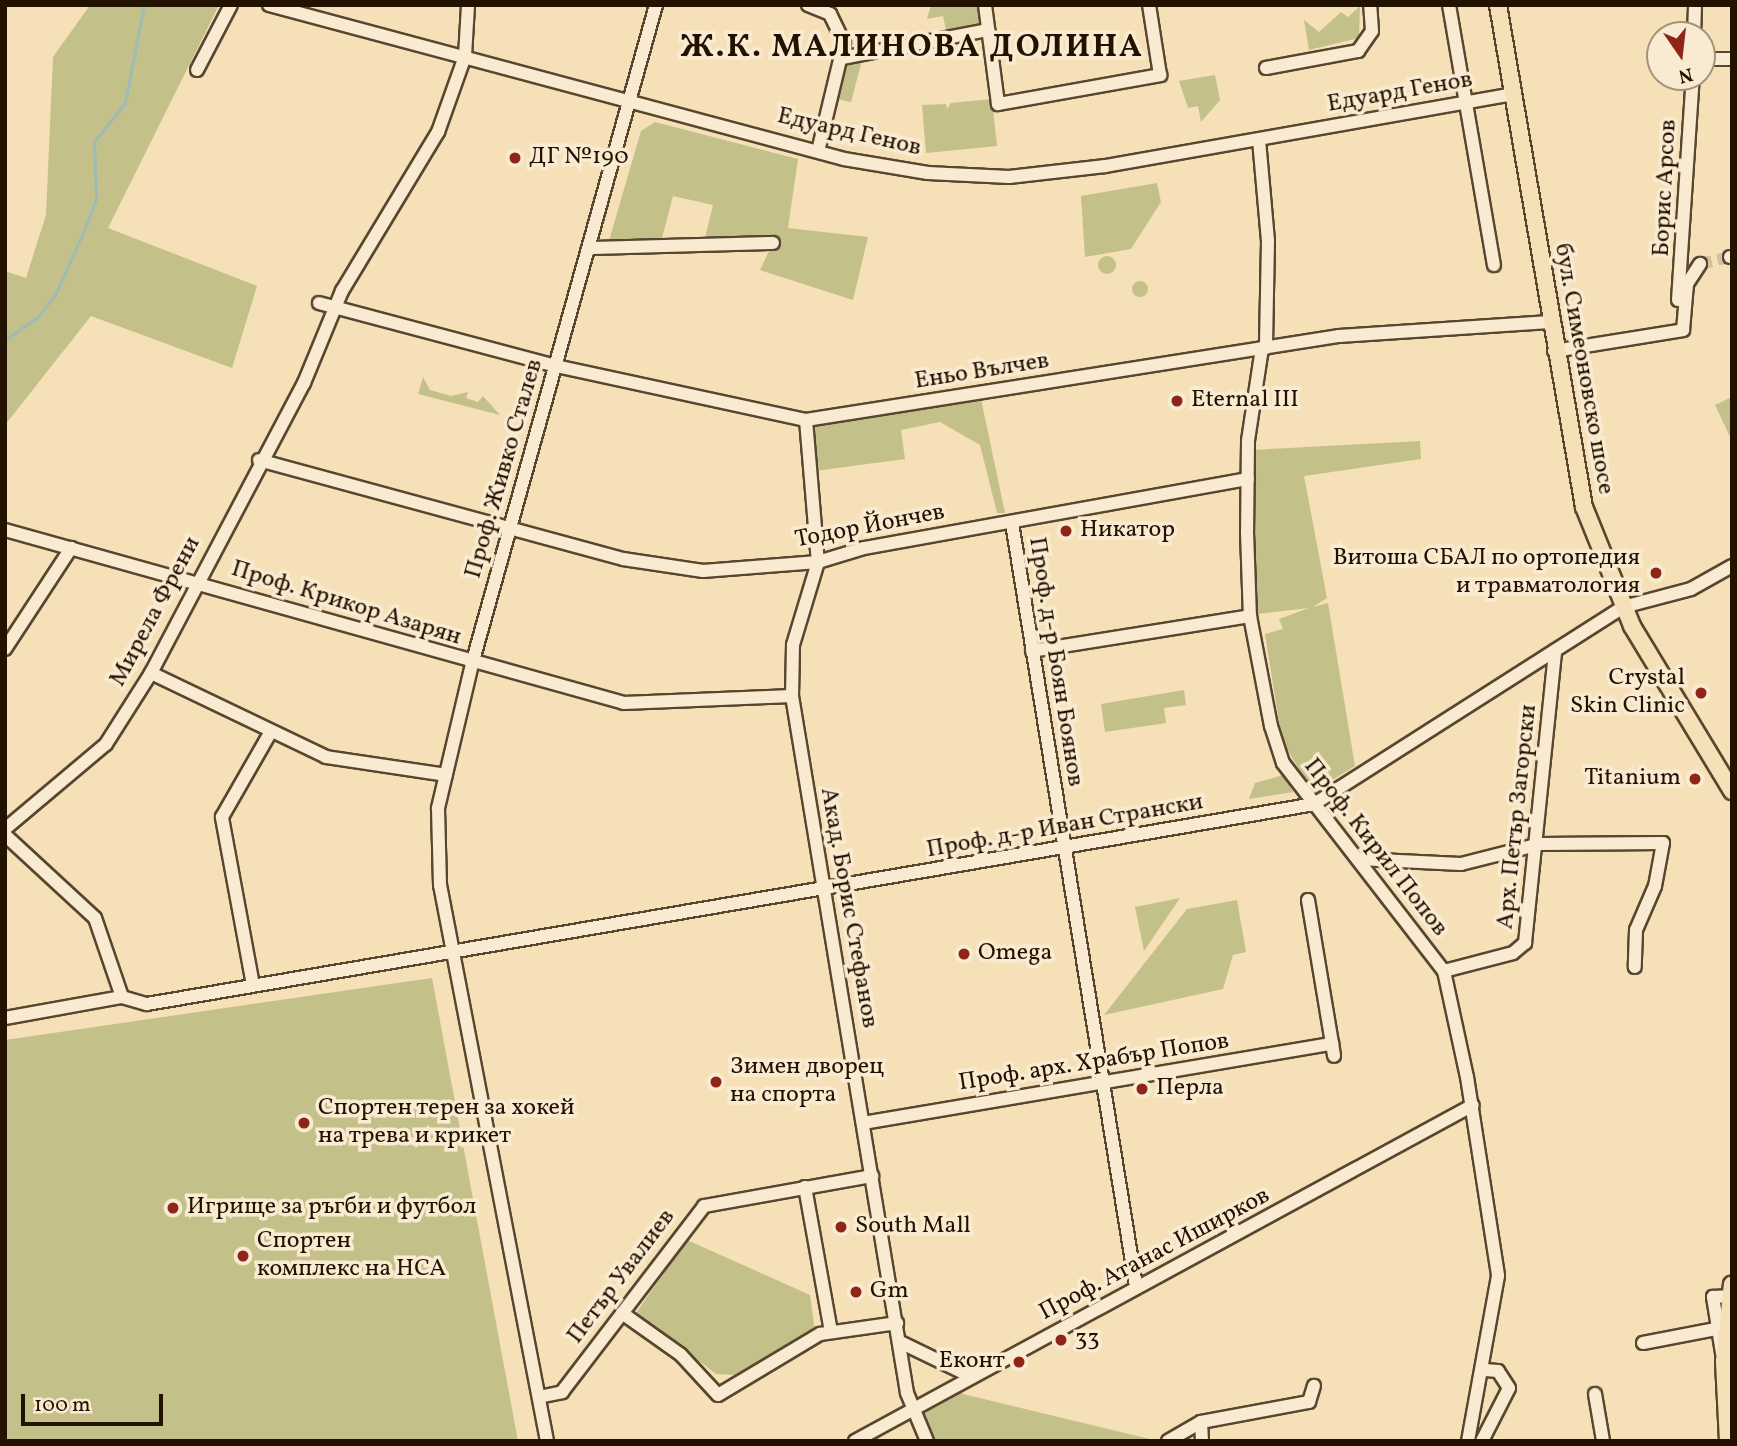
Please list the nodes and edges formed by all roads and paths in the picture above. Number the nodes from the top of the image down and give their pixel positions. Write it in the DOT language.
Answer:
graph roads {
  1 [pos="231,5"];
  2 [pos="269,5"];
  3 [pos="468,5"];
  4 [pos="656,5"];
  5 [pos="807,5"];
  6 [pos="985,5"];
  7 [pos="1149,5"];
  8 [pos="1370,5"];
  9 [pos="1449,5"];
  10 [pos="1498,5"];
  11 [pos="1509,5"];
  12 [pos="988,30"];
  13 [pos="465,56"];
  14 [pos="842,58"];
  15 [pos="1266,68"];
  16 [pos="197,70"];
  17 [pos="1692,91"];
  18 [pos="1513,94"];
  19 [pos="632,100"];
  20 [pos="1467,103"];
  21 [pos="1259,139"];
  22 [pos="818,150"];
  23 [pos="773,243"];
  24 [pos="590,248"];
  25 [pos="1700,264"];
  26 [pos="1493,265"];
  27 [pos="1678,300"];
  28 [pos="319,303"];
  29 [pos="334,310"];
  30 [pos="1550,323"];
  31 [pos="1264,348"];
  32 [pos="1559,351"];
  33 [pos="556,366"];
  34 [pos="806,420"];
  35 [pos="259,460"];
  36 [pos="1248,479"];
  37 [pos="1012,523"];
  38 [pos="511,527"];
  39 [pos="5,530"];
  40 [pos="71,548"];
  41 [pos="818,562"];
  42 [pos="1732,566"];
  43 [pos="197,582"];
  44 [pos="1628,606"];
  45 [pos="1250,616"];
  46 [pos="5,649"];
  47 [pos="1555,650"];
  48 [pos="1032,651"];
  49 [pos="472,664"];
  50 [pos="151,673"];
  51 [pos="792,695"];
  52 [pos="269,735"];
  53 [pos="1732,773"];
  54 [pos="446,775"];
  55 [pos="1732,791"];
  56 [pos="1314,804"];
  57 [pos="5,829"];
  58 [pos="5,835"];
  59 [pos="1540,844"];
  60 [pos="1064,849"];
  61 [pos="1358,859"];
  62 [pos="824,890"];
  63 [pos="1308,900"];
  64 [pos="452,950"];
  65 [pos="1635,967"];
  66 [pos="1444,971"];
  67 [pos="253,985"];
  68 [pos="121,997"];
  69 [pos="5,1017"];
  70 [pos="1101,1083"];
  71 [pos="1473,1105"];
  72 [pos="863,1123"];
  73 [pos="872,1176"];
  74 [pos="805,1187"];
  75 [pos="1136,1286"];
  76 [pos="1731,1292"];
  77 [pos="622,1313"];
  78 [pos="897,1323"];
  79 [pos="1716,1329"];
  80 [pos="831,1331"];
  81 [pos="900,1342"];
  82 [pos="1643,1343"];
  83 [pos="1724,1361"];
  84 [pos="1485,1370"];
  85 [pos="972,1377"];
  86 [pos="1314,1386"];
  87 [pos="1595,1394"];
  88 [pos="539,1397"];
  89 [pos="912,1410"];
  90 [pos="1201,1422"];
  91 [pos="547,1441"];
  92 [pos="855,1441"];
  93 [pos="927,1441"];
  94 [pos="1168,1441"];
  95 [pos="1202,1441"];
  96 [pos="1468,1441"];
  97 [pos="1482,1441"];
  98 [pos="1603,1441"];
  99 [pos="1728,1441"];
  1 -- 16 [label="street"];
  2 -- 13 [label="street, Едуард Генов"];
  3 -- 13 [label="street"];
  4 -- 19 [label="street, Проф. Живко Сталев"];
  5 -- 14 [label="street"];
  6 -- 12 [label="street"];
  7 -- 12 [label="street"];
  8 -- 15 [label="street"];
  9 -- 20 [label="street"];
  10 -- 18 [label="main road, бул. Симеоновско шосе"];
  11 -- 32 [label="main road, бул. Симеоновско шосе"];
  12 -- 14 [label="street"];
  13 -- 19 [label="street, Едуард Генов"];
  13 -- 29 [label="street, Мирела Френи"];
  14 -- 22 [label="street"];
  17 -- 27 [label="street, Борис Арсов"];
  18 -- 20 [label="street, Едуард Генов"];
  18 -- 30 [label="main road, бул. Симеоновско шосе"];
  19 -- 22 [label="street, Едуард Генов"];
  19 -- 24 [label="street, Проф. Живко Сталев"];
  20 -- 21 [label="street, Едуард Генов"];
  20 -- 26 [label="street"];
  21 -- 22 [label="street, Едуард Генов"];
  21 -- 31 [label="street, Проф. Кирил Попов"];
  23 -- 24 [label="street"];
  24 -- 33 [label="street, Проф. Живко Сталев"];
  25 -- 32 [label="street, Борис Арсов"];
  28 -- 29 [label="street, Еньо Вълчев"];
  29 -- 33 [label="street, Еньо Вълчев"];
  29 -- 35 [label="street, Мирела Френи"];
  30 -- 31 [label="street, Еньо Вълчев"];
  30 -- 32 [label="main road, бул. Симеоновско шосе"];
  31 -- 34 [label="street, Еньо Вълчев"];
  31 -- 36 [label="street, Проф. Кирил Попов"];
  32 -- 44 [label="main road, бул. Симеоновско шосе"];
  33 -- 34 [label="street, Еньо Вълчев"];
  33 -- 38 [label="street, Проф. Живко Сталев"];
  34 -- 41 [label="street, Акад. Борис Стефанов"];
  35 -- 38 [label="street, Тодор Йончев"];
  35 -- 43 [label="street, Мирела Френи"];
  36 -- 37 [label="street, Тодор Йончев"];
  36 -- 45 [label="street, Проф. Кирил Попов"];
  37 -- 41 [label="street, Тодор Йончев"];
  37 -- 48 [label="street, Проф. д-р Боян Боянов"];
  38 -- 41 [label="street, Тодор Йончев"];
  38 -- 49 [label="street, Проф. Живко Сталев"];
  39 -- 40 [label="street, Проф. Крикор Азарян"];
  40 -- 43 [label="street, Проф. Крикор Азарян"];
  40 -- 46 [label="street"];
  41 -- 51 [label="street, Акад. Борис Стефанов"];
  42 -- 44 [label="street, Проф. д-р Иван Странски"];
  43 -- 49 [label="street, Проф. Крикор Азарян"];
  43 -- 50 [label="street, Мирела Френи"];
  44 -- 47 [label="street, Проф. д-р Иван Странски"];
  44 -- 53 [label="main road, бул. Симеоновско шосе"];
  44 -- 55 [label="main road, бул. Симеоновско шосе"];
  45 -- 48 [label="street"];
  45 -- 56 [label="street, Проф. Кирил Попов"];
  47 -- 56 [label="street, Проф. д-р Иван Странски"];
  47 -- 59 [label="street, Арх. Петър Загорски"];
  48 -- 60 [label="street, Проф. д-р Боян Боянов"];
  49 -- 51 [label="street, Проф. Крикор Азарян"];
  49 -- 54 [label="street, Проф. Живко Сталев"];
  50 -- 52 [label="street"];
  50 -- 57 [label="street, Мирела Френи"];
  51 -- 62 [label="street, Акад. Борис Стефанов"];
  52 -- 54 [label="street"];
  52 -- 67 [label="street"];
  54 -- 64 [label="street, Проф. Живко Сталев"];
  56 -- 60 [label="street, Проф. д-р Иван Странски"];
  56 -- 61 [label="street, Проф. Кирил Попов"];
  58 -- 68 [label="street"];
  59 -- 61 [label="street"];
  59 -- 65 [label="street"];
  59 -- 66 [label="street, Арх. Петър Загорски"];
  60 -- 62 [label="street, Проф. д-р Иван Странски"];
  60 -- 70 [label="street, Проф. д-р Боян Боянов"];
  61 -- 66 [label="street, Проф. Кирил Попов"];
  62 -- 64 [label="street, Проф. д-р Иван Странски"];
  62 -- 72 [label="street, Акад. Борис Стефанов"];
  63 -- 70 [label="street, Проф. арх. Храбър Попов"];
  64 -- 67 [label="street, Проф. д-р Иван Странски"];
  64 -- 88 [label="street, Проф. Живко Сталев"];
  66 -- 71 [label="street, Проф. Кирил Попов"];
  67 -- 68 [label="street, Проф. д-р Иван Странски"];
  68 -- 69 [label="street, Проф. д-р Иван Странски"];
  70 -- 72 [label="street, Проф. арх. Храбър Попов"];
  70 -- 75 [label="street, Проф. д-р Боян Боянов"];
  71 -- 75 [label="street, Проф. Атанас Иширков"];
  71 -- 84 [label="street, Проф. Кирил Попов"];
  72 -- 73 [label="street, Акад. Борис Стефанов"];
  73 -- 74 [label="street, Петър Увалиев"];
  73 -- 78 [label="street, Акад. Борис Стефанов"];
  74 -- 77 [label="street, Петър Увалиев"];
  74 -- 80 [label="street"];
  75 -- 85 [label="street, Проф. Атанас Иширков"];
  76 -- 79 [label="street"];
  76 -- 83 [label="main road"];
  77 -- 80 [label="street"];
  77 -- 88 [label="street, Петър Увалиев"];
  78 -- 80 [label="street"];
  78 -- 81 [label="street, Акад. Борис Стефанов"];
  79 -- 82 [label="street"];
  79 -- 83 [label="street"];
  81 -- 85 [label="street"];
  81 -- 89 [label="street, Акад. Борис Стефанов"];
  83 -- 99 [label="main road"];
  84 -- 96 [label="street, Проф. Кирил Попов"];
  84 -- 97 [label="street"];
  85 -- 89 [label="street, Проф. Атанас Иширков"];
  86 -- 90 [label="street"];
  87 -- 98 [label="street"];
  88 -- 91 [label="street, Проф. Живко Сталев"];
  89 -- 92 [label="street, Проф. Атанас Иширков"];
  89 -- 93 [label="street, Акад. Борис Стефанов"];
  90 -- 94 [label="street"];
  90 -- 95 [label="street"];
}
